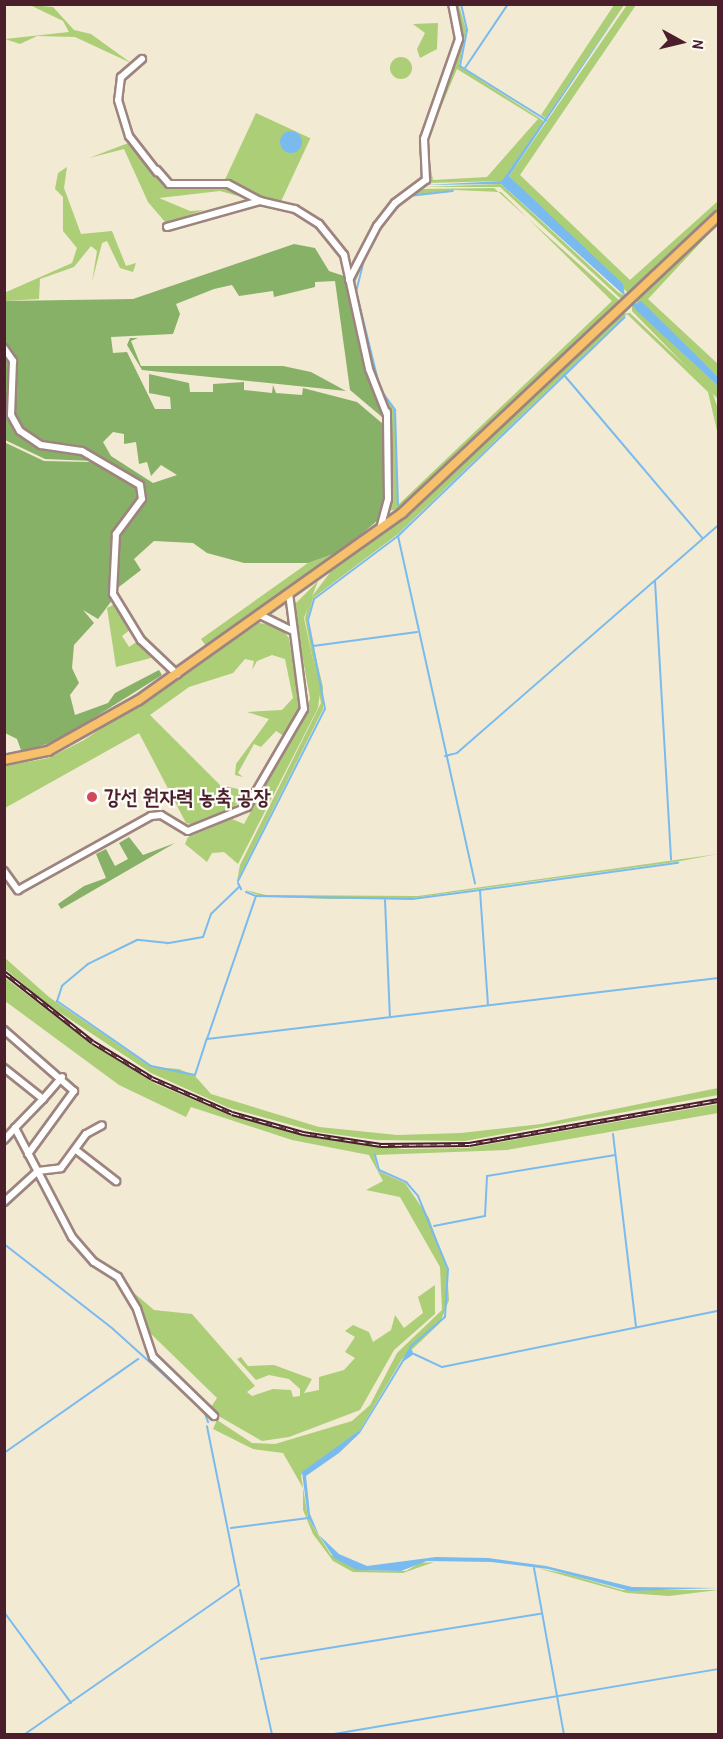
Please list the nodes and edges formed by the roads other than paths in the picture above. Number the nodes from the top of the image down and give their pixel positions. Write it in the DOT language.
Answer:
graph roads {
  1 [pos="452,4"];
  2 [pos="142,59"];
  3 [pos="260,201"];
  4 [pos="718,216"];
  5 [pos="167,227"];
  6 [pos="349,281"];
  7 [pos="4,348"];
  8 [pos="380,530"];
  9 [pos="289,594"];
  10 [pos="260,615"];
  11 [pos="291,630"];
  12 [pos="177,674"];
  13 [pos="4,760"];
  14 [pos="4,871"];
  15 [pos="4,1030"];
  16 [pos="4,1068"];
  17 [pos="62,1077"];
  18 [pos="43,1099"];
  19 [pos="102,1125"];
  20 [pos="15,1128"];
  21 [pos="4,1140"];
  22 [pos="76,1150"];
  23 [pos="28,1154"];
  24 [pos="38,1172"];
  25 [pos="116,1181"];
  26 [pos="4,1202"];
  27 [pos="214,1416"];
  1 -- 6 [label="street"];
  2 -- 3 [label="street"];
  3 -- 5 [label="street"];
  3 -- 6 [label="street"];
  4 -- 8 [label="main road"];
  6 -- 8 [label="street"];
  7 -- 12 [label="street"];
  8 -- 9 [label="main road"];
  9 -- 10 [label="main road"];
  9 -- 11 [label="street"];
  10 -- 11 [label="street"];
  10 -- 12 [label="main road"];
  11 -- 14 [label="street"];
  12 -- 13 [label="main road"];
  15 -- 17 [label="street"];
  16 -- 18 [label="street"];
  17 -- 18 [label="street"];
  17 -- 23 [label="street"];
  18 -- 20 [label="street"];
  19 -- 22 [label="street"];
  20 -- 21 [label="street"];
  20 -- 23 [label="street"];
  22 -- 24 [label="street"];
  22 -- 25 [label="street"];
  23 -- 24 [label="street"];
  24 -- 26 [label="street"];
  24 -- 27 [label="street"];
}
